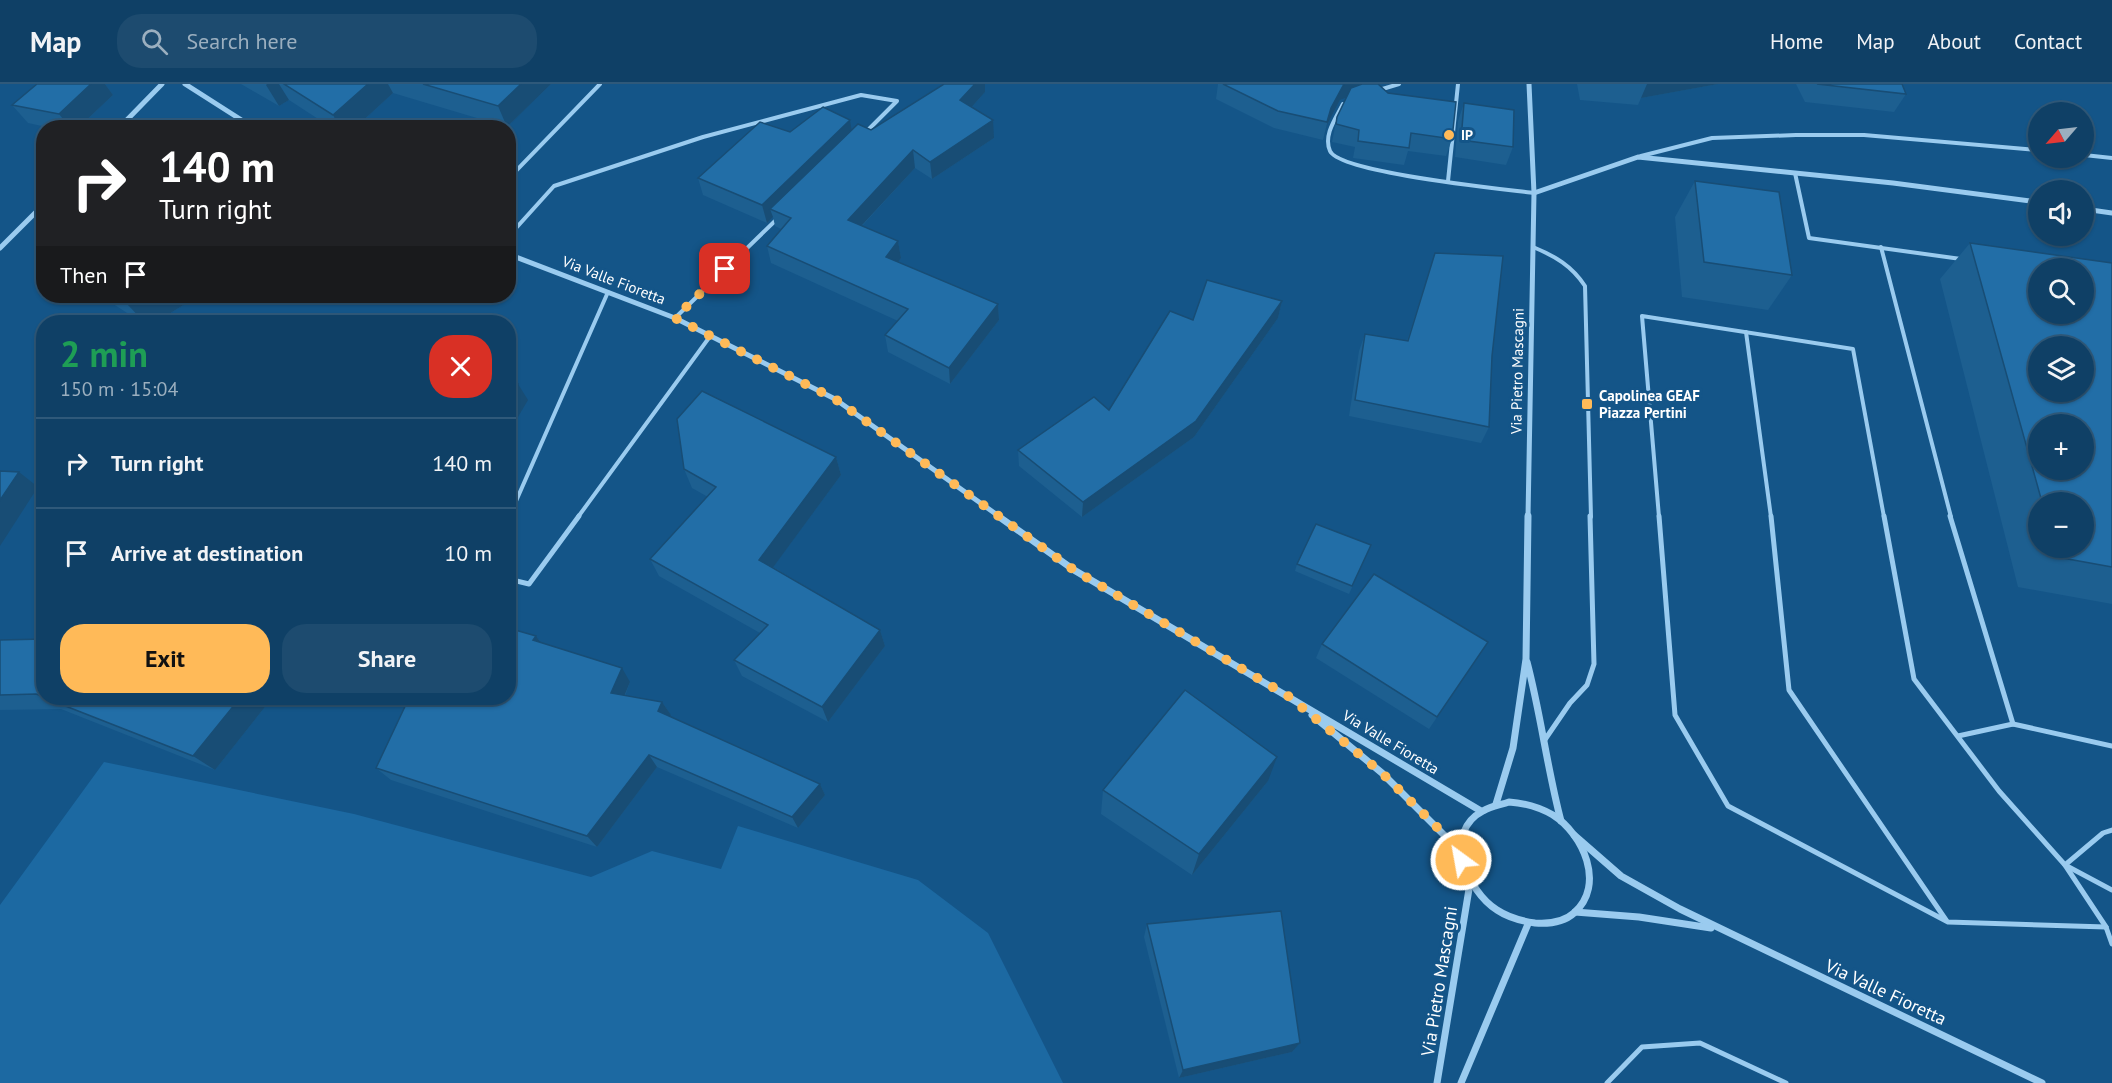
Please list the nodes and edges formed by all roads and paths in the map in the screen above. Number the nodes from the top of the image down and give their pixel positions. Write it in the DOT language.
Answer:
graph roads {
  1 [pos="162,84"];
  2 [pos="185,84"];
  3 [pos="600,84"];
  4 [pos="1399,84"];
  5 [pos="1458,84"];
  6 [pos="1528,84"];
  7 [pos="1377,91"];
  8 [pos="1344,102"];
  9 [pos="127,120"];
  10 [pos="241,120"];
  11 [pos="859,139"];
  12 [pos="2028,149"];
  13 [pos="2094,156"];
  14 [pos="1638,157"];
  15 [pos="2112,158"];
  16 [pos="516,171"];
  17 [pos="1795,173"];
  18 [pos="1448,181"];
  19 [pos="1534,193"];
  20 [pos="2028,201"];
  21 [pos="2094,210"];
  22 [pos="36,212"];
  23 [pos="784,212"];
  24 [pos="2112,213"];
  25 [pos="516,228"];
  26 [pos="1533,247"];
  27 [pos="0,248"];
  28 [pos="1881,248"];
  29 [pos="516,257"];
  30 [pos="1971,260"];
  31 [pos="608,292"];
  32 [pos="675,318"];
  33 [pos="1746,332"];
  34 [pos="711,335"];
  35 [pos="516,501"];
  36 [pos="516,581"];
  37 [pos="1526,659"];
  38 [pos="1288,696"];
  39 [pos="2013,724"];
  40 [pos="1958,736"];
  41 [pos="1542,743"];
  42 [pos="2112,746"];
  43 [pos="1496,804"];
  44 [pos="1481,811"];
  45 [pos="1561,821"];
  46 [pos="2112,830"];
  47 [pos="1574,835"];
  48 [pos="1461,852"];
  49 [pos="2065,865"];
  50 [pos="1470,883"];
  51 [pos="2112,890"];
  52 [pos="1575,912"];
  53 [pos="1948,922"];
  54 [pos="1527,924"];
  55 [pos="2106,927"];
  56 [pos="1716,928"];
  57 [pos="2112,944"];
  58 [pos="1437,1083"];
  59 [pos="1461,1083"];
  60 [pos="1607,1083"];
  61 [pos="1786,1083"];
  62 [pos="2042,1083"];
  1 -- 9 [label="street"];
  2 -- 10 [label="street"];
  3 -- 16 [label="lane"];
  4 -- 7 [label="lane"];
  5 -- 18 [label="lane"];
  6 -- 19 [label="street, Via Pietro Mascagni"];
  8 -- 18 [label="lane"];
  11 -- 25 [label="lane"];
  12 -- 14 [label="lane"];
  13 -- 15 [label="lane"];
  14 -- 17 [label="street"];
  14 -- 19 [label="street"];
  17 -- 20 [label="street"];
  17 -- 28 [label="lane"];
  18 -- 19 [label="lane"];
  19 -- 26 [label="street, Via Pietro Mascagni"];
  21 -- 24 [label="street"];
  22 -- 27 [label="street"];
  23 -- 32 [label="lane"];
  26 -- 37 [label="street, Via Pietro Mascagni"];
  26 -- 41 [label="lane"];
  28 -- 30 [label="lane"];
  28 -- 39 [label="lane"];
  29 -- 31 [label="street, Via Valle Fioretta"];
  31 -- 32 [label="street, Via Valle Fioretta"];
  31 -- 35 [label="lane"];
  32 -- 34 [label="street, Via Valle Fioretta"];
  33 -- 40 [label="lane"];
  33 -- 53 [label="lane"];
  33 -- 53 [label="lane"];
  34 -- 36 [label="lane"];
  34 -- 38 [label="street, Via Valle Fioretta"];
  37 -- 41 [label="street, Via Pietro Mascagni"];
  37 -- 43 [label="street, Via Pietro Mascagni"];
  38 -- 44 [label="street, Via Valle Fioretta"];
  38 -- 48 [label="street, Via Valle Fioretta"];
  39 -- 40 [label="lane"];
  39 -- 42 [label="lane"];
  40 -- 49 [label="lane"];
  41 -- 45 [label="street, Via Pietro Mascagni"];
  43 -- 44 [label="street"];
  43 -- 45 [label="street"];
  44 -- 48 [label="street"];
  45 -- 47 [label="street"];
  46 -- 49 [label="lane"];
  47 -- 52 [label="street"];
  47 -- 56 [label="street, Via Valle Fioretta"];
  48 -- 50 [label="street"];
  49 -- 51 [label="lane"];
  49 -- 55 [label="lane"];
  50 -- 54 [label="street"];
  50 -- 58 [label="street, Via Pietro Mascagni"];
  52 -- 54 [label="street"];
  52 -- 56 [label="street, Via Valle Fioretta"];
  53 -- 55 [label="lane"];
  54 -- 59 [label="street"];
  55 -- 57 [label="lane"];
  56 -- 62 [label="street, Via Valle Fioretta"];
  60 -- 61 [label="lane"];
}
